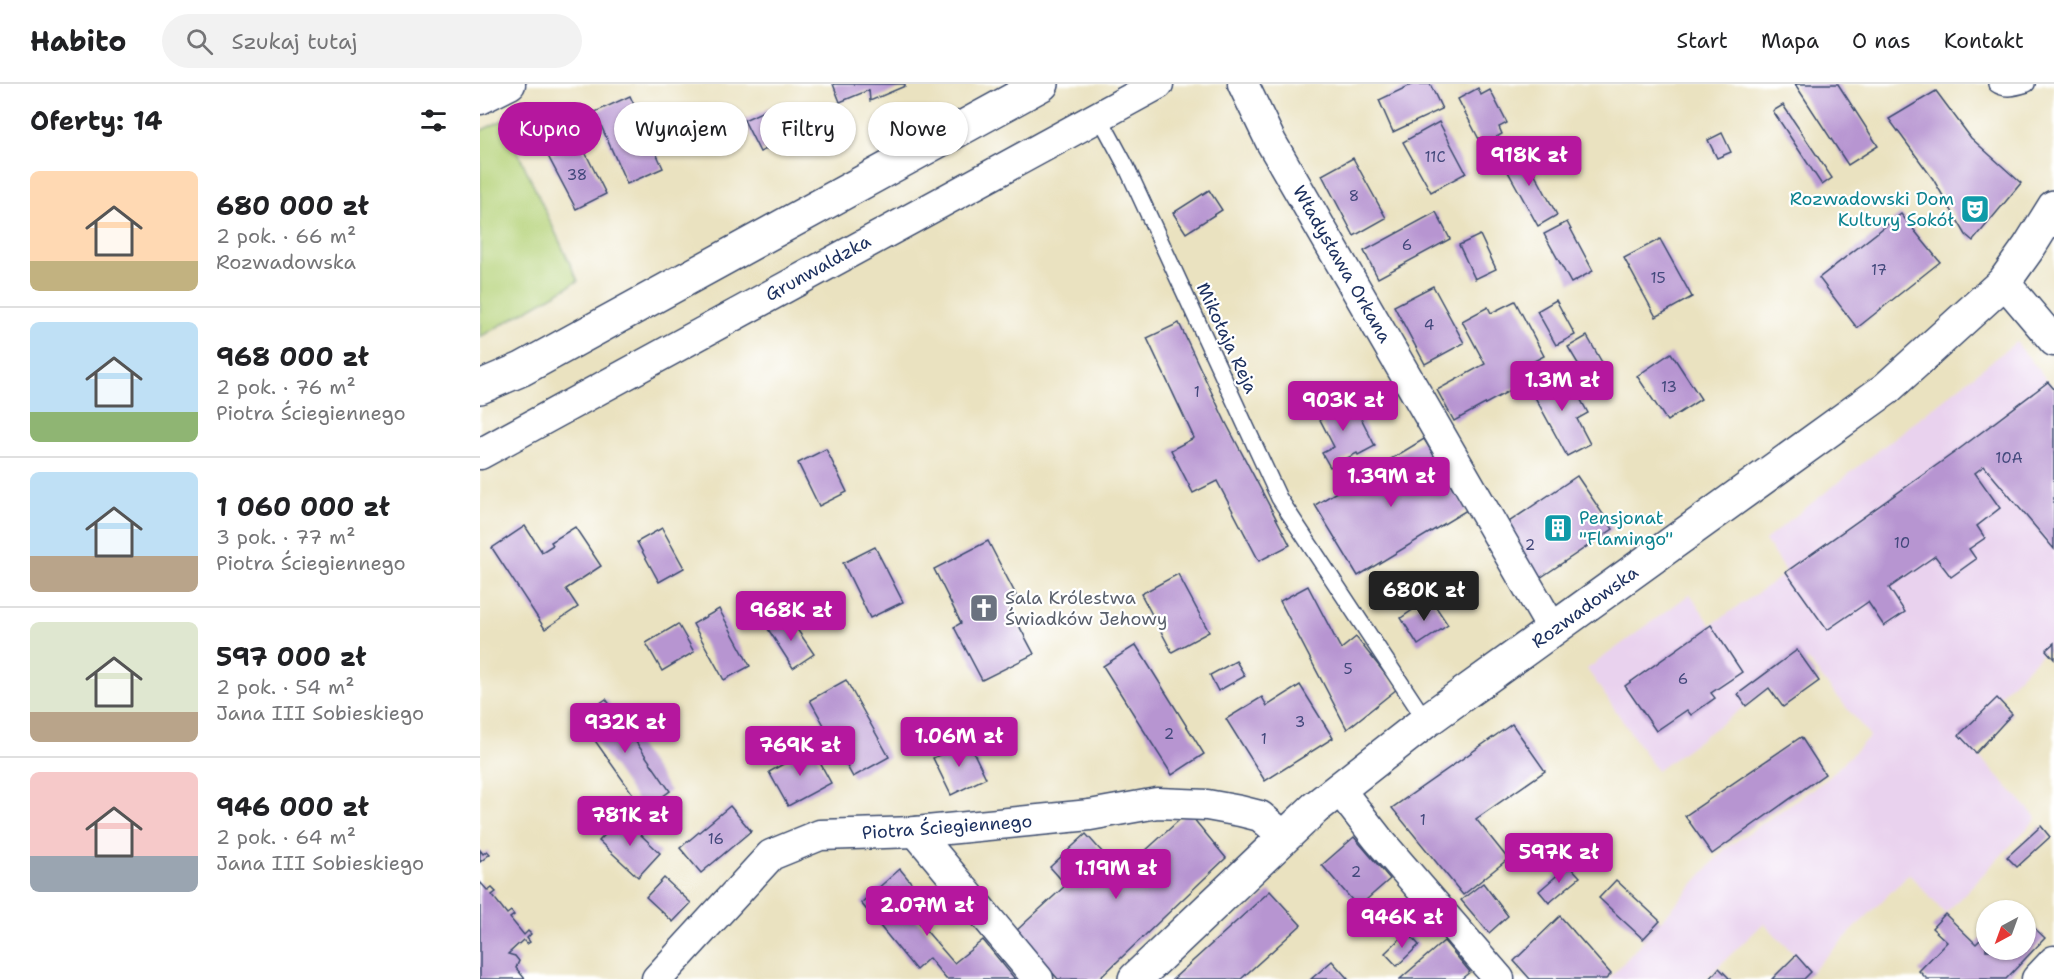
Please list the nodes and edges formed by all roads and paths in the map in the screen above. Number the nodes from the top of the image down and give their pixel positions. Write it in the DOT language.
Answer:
graph roads {
  1 [pos="510,84"];
  2 [pos="1042,84"];
  3 [pos="1158,84"];
  4 [pos="1243,84"];
  5 [pos="1996,84"];
  6 [pos="2027,84"];
  7 [pos="480,99"];
  8 [pos="1099,116"];
  9 [pos="2054,207"];
  10 [pos="2004,282"];
  11 [pos="2054,340"];
  12 [pos="480,387"];
  13 [pos="480,454"];
  14 [pos="1553,630"];
  15 [pos="1426,721"];
  16 [pos="1339,789"];
  17 [pos="916,832"];
  18 [pos="1285,837"];
  19 [pos="2054,961"];
  20 [pos="657,979"];
  21 [pos="1038,979"];
  22 [pos="1135,979"];
  23 [pos="1499,979"];
  24 [pos="2037,979"];
  1 -- 7 [label="street"];
  2 -- 12 [label="street"];
  3 -- 8 [label="street, Grunwaldzka"];
  4 -- 14 [label="street, Władysława Orkana"];
  5 -- 6 [label="lane"];
  8 -- 13 [label="street, Grunwaldzka"];
  8 -- 15 [label="lane, Mikołaja Reja"];
  9 -- 10 [label="street, Rozwadowska"];
  10 -- 11 [label="street"];
  10 -- 14 [label="street, Rozwadowska"];
  14 -- 15 [label="street, Rozwadowska"];
  15 -- 16 [label="street, Rozwadowska"];
  16 -- 18 [label="street, Rozwadowska"];
  16 -- 23 [label="street"];
  17 -- 18 [label="street, Piotra Ściegiennego"];
  17 -- 20 [label="street, Piotra Ściegiennego"];
  17 -- 21 [label="street"];
  18 -- 22 [label="street, Rozwadowska"];
  19 -- 24 [label="street"];
}
